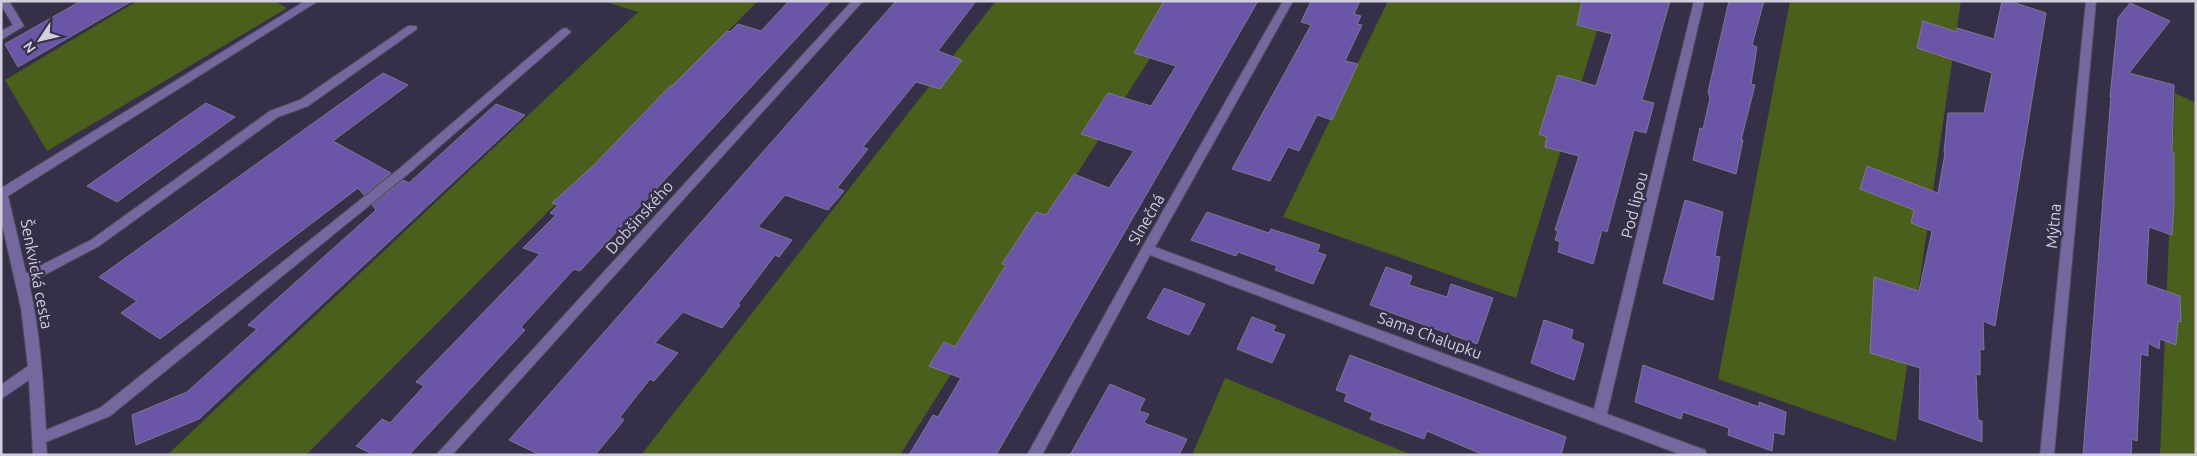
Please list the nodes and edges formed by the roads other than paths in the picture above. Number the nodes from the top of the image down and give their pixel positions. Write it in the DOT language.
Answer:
graph roads {
  1 [pos="4,1"];
  2 [pos="313,1"];
  3 [pos="858,1"];
  4 [pos="1288,1"];
  5 [pos="1699,1"];
  6 [pos="2091,1"];
  7 [pos="412,29"];
  8 [pos="566,32"];
  9 [pos="1,36"];
  10 [pos="2,192"];
  11 [pos="1147,249"];
  12 [pos="22,281"];
  13 [pos="35,368"];
  14 [pos="1,393"];
  15 [pos="1599,417"];
  16 [pos="39,439"];
  17 [pos="40,455"];
  18 [pos="443,455"];
  19 [pos="1034,455"];
  20 [pos="1700,455"];
  21 [pos="2048,455"];
  1 -- 9 [label="street"];
  2 -- 10 [label="street"];
  3 -- 18 [label="street, Dobšinského"];
  4 -- 11 [label="street, Slnečná"];
  5 -- 15 [label="street, Pod lipou"];
  6 -- 21 [label="street, Mýtna"];
  7 -- 12 [label="street"];
  8 -- 16 [label="street"];
  10 -- 12 [label="street, Šenkvická cesta"];
  11 -- 15 [label="street, Sama Chalupku"];
  11 -- 19 [label="street, Slnečná"];
  12 -- 13 [label="street, Šenkvická cesta"];
  13 -- 14 [label="street"];
  13 -- 16 [label="street, Šenkvická cesta"];
  15 -- 20 [label="street, Sama Chalupku"];
  16 -- 17 [label="street, Šenkvická cesta"];
}
